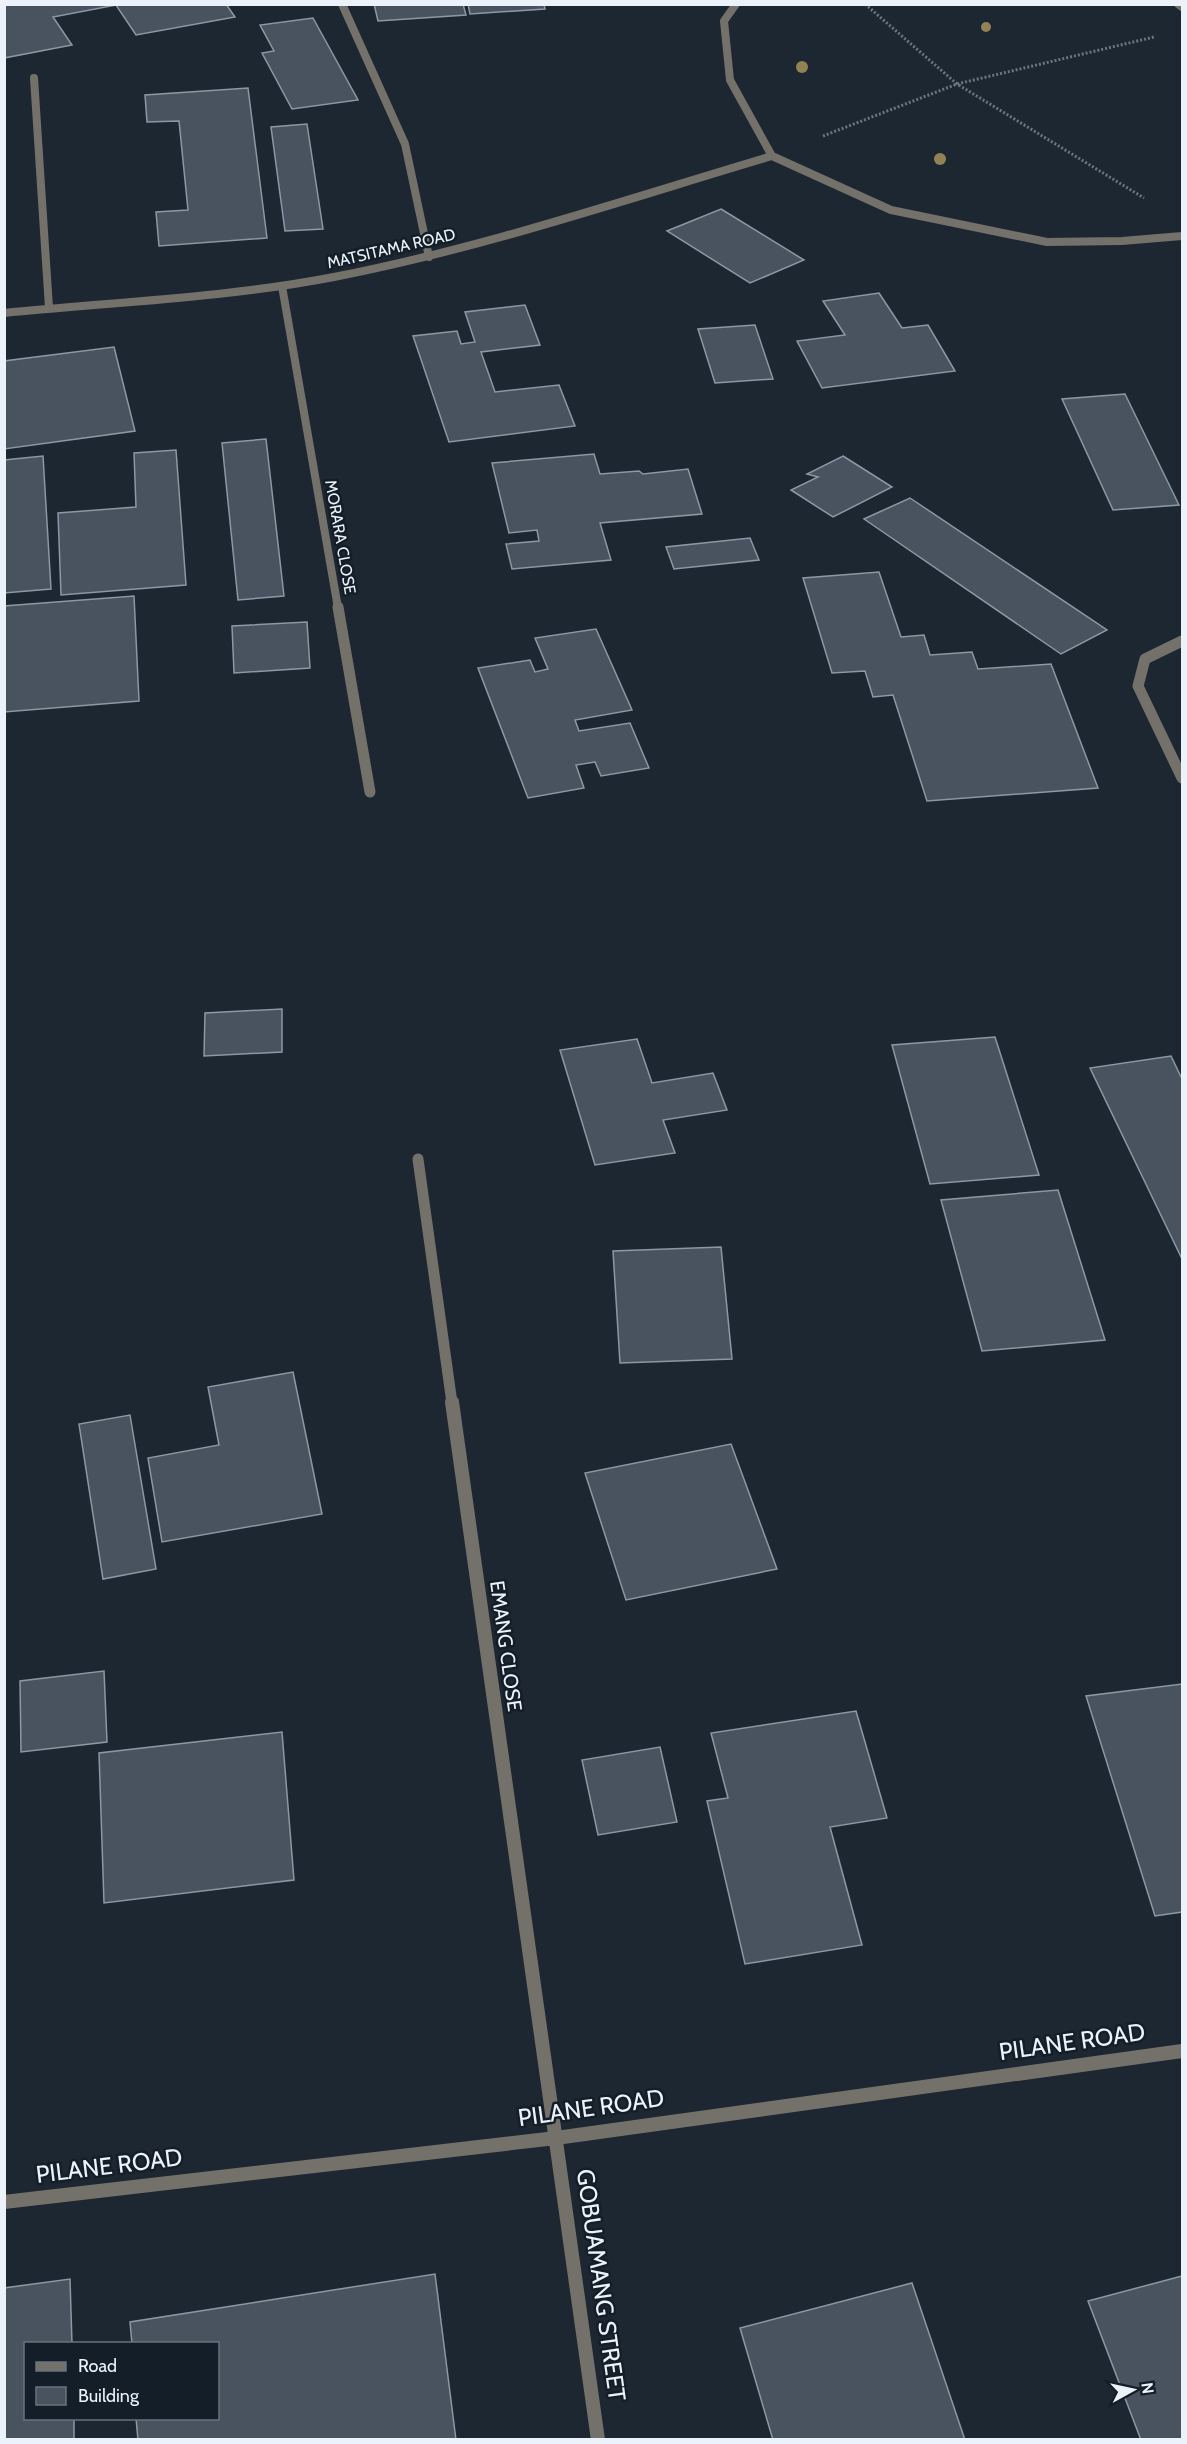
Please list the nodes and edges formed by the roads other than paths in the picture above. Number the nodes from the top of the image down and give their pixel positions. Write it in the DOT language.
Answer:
graph roads {
  1 [pos="342,4"];
  2 [pos="736,4"];
  3 [pos="1178,4"];
  4 [pos="1182,7"];
  5 [pos="34,78"];
  6 [pos="772,156"];
  7 [pos="1181,237"];
  8 [pos="429,257"];
  9 [pos="282,286"];
  10 [pos="49,308"];
  11 [pos="4,313"];
  12 [pos="1182,640"];
  13 [pos="1182,778"];
  14 [pos="370,792"];
  15 [pos="418,1159"];
  16 [pos="1182,2051"];
  17 [pos="556,2138"];
  18 [pos="4,2202"];
  19 [pos="598,2439"];
  1 -- 8 [label="street"];
  2 -- 6 [label="street"];
  3 -- 4 [label="street"];
  5 -- 10 [label="street"];
  6 -- 7 [label="street"];
  6 -- 8 [label="street, MATSITAMA ROAD"];
  8 -- 9 [label="street, MATSITAMA ROAD"];
  9 -- 10 [label="street, MATSITAMA ROAD"];
  9 -- 14 [label="street, MORARA CLOSE"];
  10 -- 11 [label="street, MATSITAMA ROAD"];
  12 -- 13 [label="street"];
  15 -- 17 [label="street, EMANG CLOSE"];
  16 -- 17 [label="street, PILANE ROAD"];
  17 -- 18 [label="street, PILANE ROAD"];
  17 -- 19 [label="street, GOBUAMANG STREET"];
}
